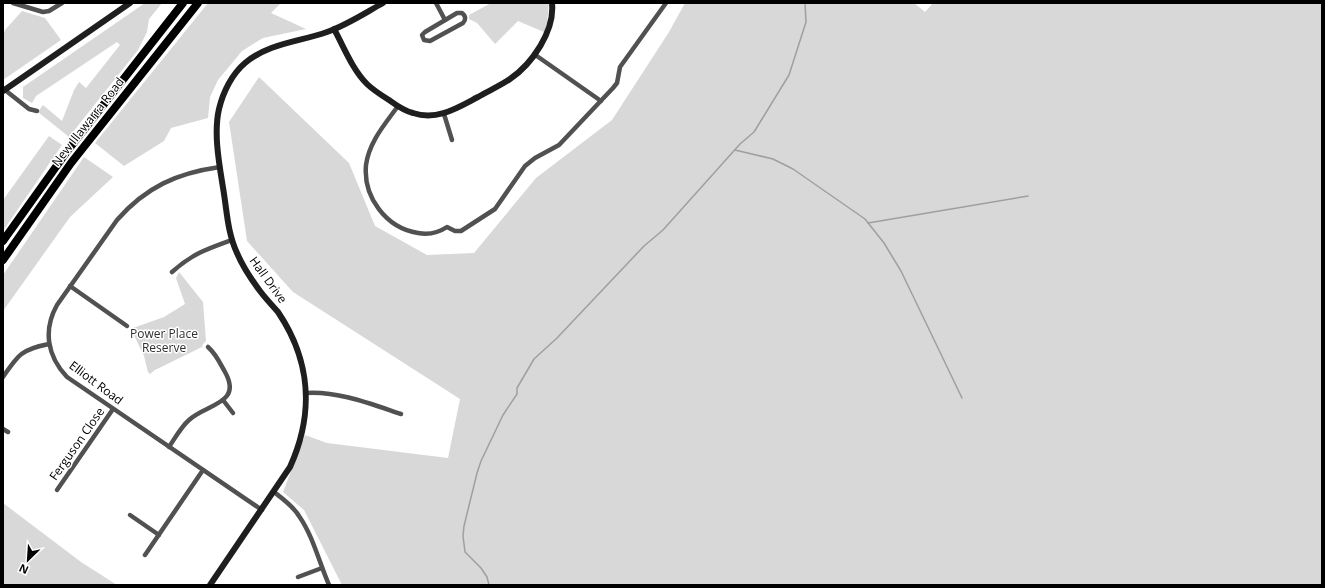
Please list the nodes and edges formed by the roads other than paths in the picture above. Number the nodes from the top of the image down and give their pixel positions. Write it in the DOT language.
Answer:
graph roads {
  1 [pos="13,3"];
  2 [pos="62,3"];
  3 [pos="130,3"];
  4 [pos="183,3"];
  5 [pos="198,3"];
  6 [pos="383,3"];
  7 [pos="436,3"];
  8 [pos="552,3"];
  9 [pos="666,3"];
  10 [pos="445,20"];
  11 [pos="334,30"];
  12 [pos="534,54"];
  13 [pos="4,90"];
  14 [pos="601,101"];
  15 [pos="398,106"];
  16 [pos="37,111"];
  17 [pos="444,114"];
  18 [pos="452,140"];
  19 [pos="220,167"];
  20 [pos="232,240"];
  21 [pos="3,241"];
  22 [pos="3,260"];
  23 [pos="172,272"];
  24 [pos="70,286"];
  25 [pos="127,326"];
  26 [pos="49,344"];
  27 [pos="208,347"];
  28 [pos="3,377"];
  29 [pos="306,393"];
  30 [pos="223,400"];
  31 [pos="114,409"];
  32 [pos="233,413"];
  33 [pos="401,414"];
  34 [pos="3,428"];
  35 [pos="8,432"];
  36 [pos="169,447"];
  37 [pos="203,470"];
  38 [pos="58,490"];
  39 [pos="274,492"];
  40 [pos="262,510"];
  41 [pos="130,515"];
  42 [pos="159,535"];
  43 [pos="145,555"];
  44 [pos="322,568"];
  45 [pos="298,578"];
  46 [pos="210,585"];
  47 [pos="330,585"];
  1 -- 2 [label="street"];
  3 -- 13 [label="street"];
  4 -- 21 [label="highway, New Illawarra Road"];
  5 -- 22 [label="highway, New Illawarra Road"];
  6 -- 11 [label="street, Hall Drive"];
  7 -- 10 [label="street"];
  8 -- 12 [label="street"];
  9 -- 14 [label="street"];
  10 -- 10 [label="street"];
  11 -- 15 [label="street"];
  11 -- 19 [label="street, Hall Drive"];
  12 -- 14 [label="street"];
  12 -- 17 [label="street"];
  13 -- 16 [label="street"];
  14 -- 15 [label="street"];
  15 -- 17 [label="street"];
  17 -- 18 [label="street"];
  19 -- 20 [label="street, Hall Drive"];
  19 -- 24 [label="street, Elliott Road"];
  20 -- 23 [label="street"];
  20 -- 29 [label="street, Hall Drive"];
  24 -- 25 [label="street"];
  24 -- 26 [label="street, Elliott Road"];
  26 -- 28 [label="street"];
  26 -- 31 [label="street, Elliott Road"];
  27 -- 30 [label="street"];
  29 -- 33 [label="street"];
  29 -- 39 [label="street, Hall Drive"];
  30 -- 32 [label="street"];
  30 -- 36 [label="street"];
  31 -- 36 [label="street, Elliott Road"];
  31 -- 38 [label="street, Ferguson Close"];
  34 -- 35 [label="street"];
  36 -- 37 [label="street, Elliott Road"];
  37 -- 40 [label="street, Elliott Road"];
  37 -- 42 [label="street"];
  39 -- 40 [label="street, Hall Drive"];
  39 -- 44 [label="street"];
  40 -- 46 [label="street, Hall Drive"];
  41 -- 42 [label="street"];
  42 -- 43 [label="street"];
  44 -- 45 [label="street"];
  44 -- 47 [label="street"];
}
